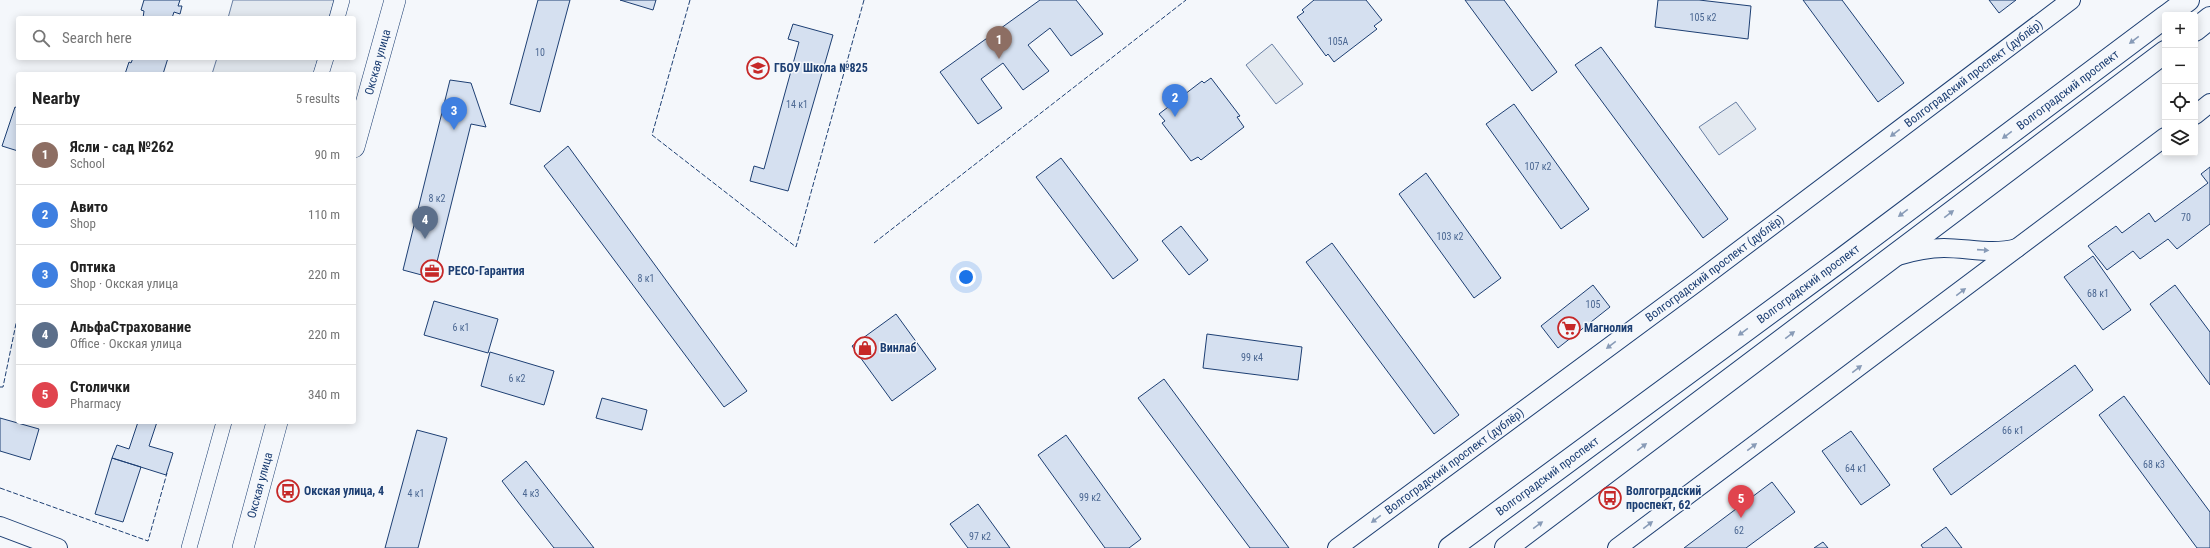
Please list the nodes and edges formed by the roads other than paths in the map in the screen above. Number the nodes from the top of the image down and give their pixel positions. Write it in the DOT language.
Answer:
graph roads {
  1 [pos="342,0"];
  2 [pos="395,0"];
  3 [pos="2071,0"];
  4 [pos="2188,0"];
  5 [pos="2172,12"];
  6 [pos="338,16"];
  7 [pos="2210,18"];
  8 [pos="2162,19"];
  9 [pos="2198,28"];
  10 [pos="2162,54"];
  11 [pos="325,60"];
  12 [pos="322,72"];
  13 [pos="2210,103"];
  14 [pos="2198,113"];
  15 [pos="356,140"];
  16 [pos="2162,140"];
  17 [pos="2021,246"];
  18 [pos="1890,258"];
  19 [pos="223,424"];
  20 [pos="276,424"];
  21 [pos="0,526"];
  22 [pos="58,548"];
  23 [pos="189,548"];
  24 [pos="243,548"];
  25 [pos="1337,548"];
  26 [pos="1450,548"];
  27 [pos="1506,548"];
  28 [pos="1617,548"];
  1 -- 6 [label="street"];
  2 -- 15 [label="main road, Окская улица"];
  3 -- 25 [label="street, Волгоградский проспект (дублёр), one-way"];
  4 -- 5 [label="main road"];
  7 -- 9 [label="main road"];
  8 -- 26 [label="main road, Волгоградский проспект, one-way"];
  18 -- 10 [label="main road, one-way"];
  11 -- 12 [label="street"];
  13 -- 14 [label="street"];
  16 -- 17 [label="street"];
  18 -- 17 [label="street, one-way"];
  28 -- 17 [label="street, one-way"];
  27 -- 18 [label="main road, one-way"];
  19 -- 23 [label="street"];
  20 -- 24 [label="main road, Окская улица"];
  21 -- 22 [label="street"];
}
